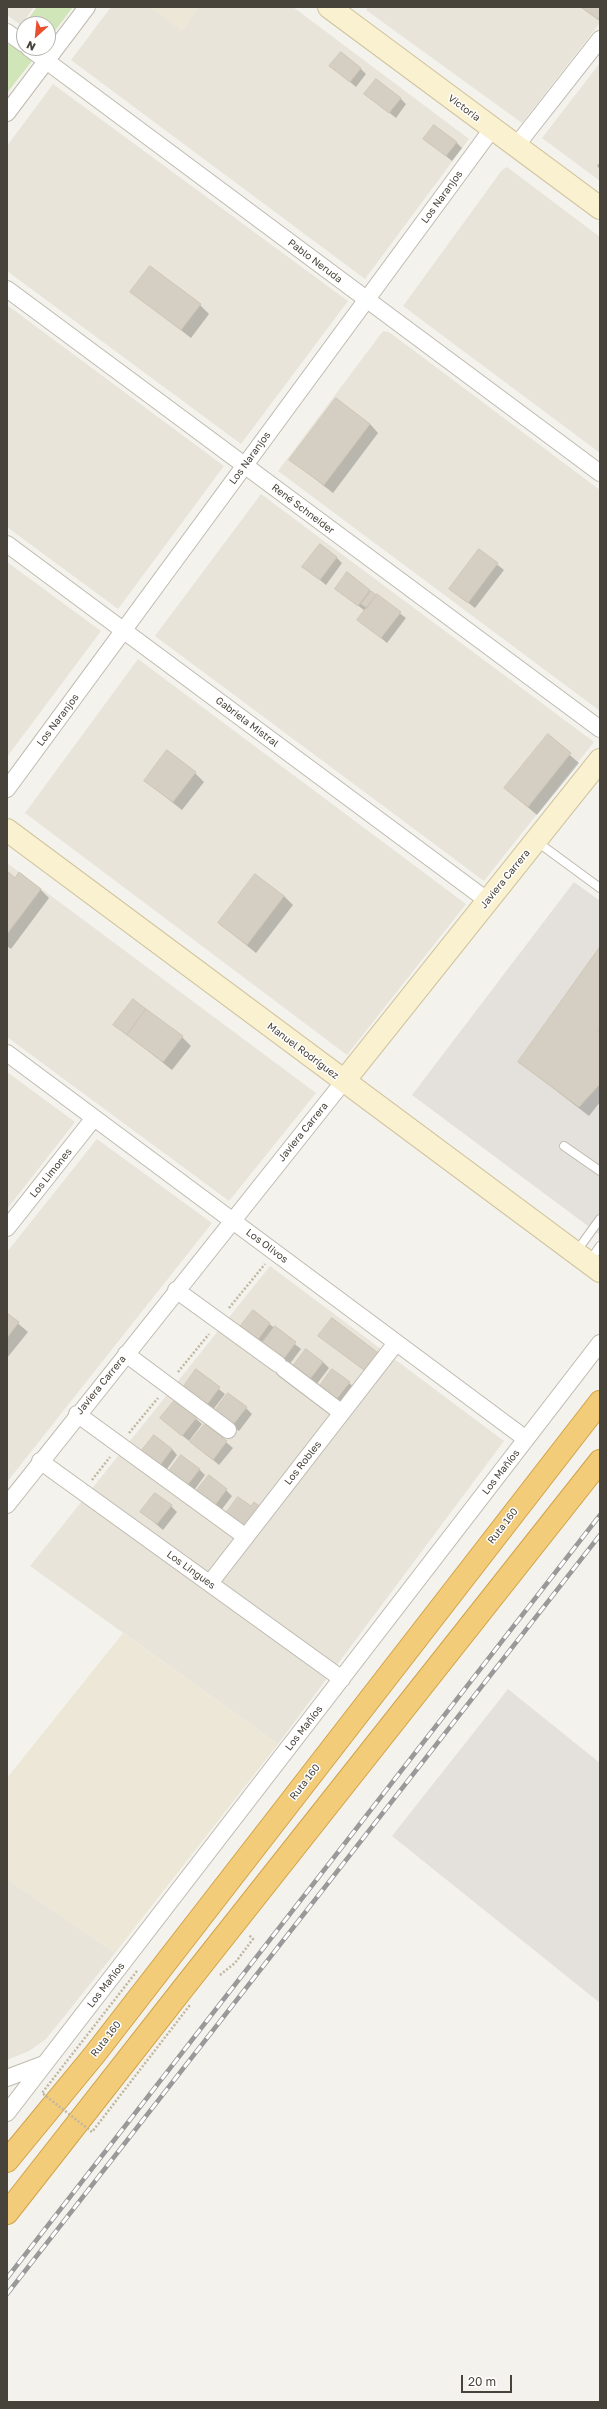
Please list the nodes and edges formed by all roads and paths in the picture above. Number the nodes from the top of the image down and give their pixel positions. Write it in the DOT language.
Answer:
graph roads {
  1 [pos="87,7"];
  2 [pos="341,11"];
  3 [pos="7,32"];
  4 [pos="16,38"];
  5 [pos="600,39"];
  6 [pos="40,56"];
  7 [pos="46,60"];
  8 [pos="7,113"];
  9 [pos="492,129"];
  10 [pos="516,146"];
  11 [pos="600,208"];
  12 [pos="7,289"];
  13 [pos="367,299"];
  14 [pos="244,466"];
  15 [pos="600,473"];
  16 [pos="7,544"];
  17 [pos="125,631"];
  18 [pos="600,729"];
  19 [pos="600,760"];
  20 [pos="7,788"];
  21 [pos="7,830"];
  22 [pos="536,840"];
  23 [pos="600,888"];
  24 [pos="488,901"];
  25 [pos="7,1053"];
  26 [pos="344,1080"];
  27 [pos="94,1118"];
  28 [pos="564,1146"];
  29 [pos="600,1171"];
  30 [pos="600,1219"];
  31 [pos="232,1220"];
  32 [pos="7,1228"];
  33 [pos="591,1258"];
  34 [pos="176,1290"];
  35 [pos="396,1343"];
  36 [pos="600,1343"];
  37 [pos="126,1354"];
  38 [pos="600,1402"];
  39 [pos="342,1412"];
  40 [pos="77,1414"];
  41 [pos="228,1430"];
  42 [pos="526,1439"];
  43 [pos="40,1461"];
  44 [pos="599,1464"];
  45 [pos="7,1505"];
  46 [pos="246,1537"];
  47 [pos="210,1583"];
  48 [pos="342,1679"];
  49 [pos="137,1971"];
  50 [pos="190,2005"];
  51 [pos="45,2064"];
  52 [pos="7,2078"];
  53 [pos="7,2113"];
  54 [pos="7,2161"];
  55 [pos="7,2213"];
  1 -- 7 [label="street"];
  2 -- 9 [label="street, Victoria"];
  3 -- 4 [label="street"];
  5 -- 10 [label="street"];
  6 -- 7 [label="street, Pablo Neruda"];
  7 -- 8 [label="street"];
  7 -- 13 [label="street, Pablo Neruda"];
  9 -- 10 [label="street, Victoria"];
  9 -- 13 [label="street, Los Naranjos"];
  10 -- 11 [label="street, Victoria"];
  12 -- 14 [label="street, René Schneider"];
  13 -- 14 [label="street, Los Naranjos"];
  13 -- 15 [label="street, Pablo Neruda"];
  14 -- 17 [label="street, Los Naranjos"];
  14 -- 18 [label="street, René Schneider"];
  16 -- 17 [label="street, Gabriela Mistral"];
  17 -- 20 [label="street, Los Naranjos"];
  17 -- 24 [label="street, Gabriela Mistral"];
  19 -- 22 [label="street, Javiera Carrera"];
  21 -- 26 [label="street, Manuel Rodríguez"];
  22 -- 23 [label="lane"];
  22 -- 24 [label="street, Javiera Carrera"];
  24 -- 26 [label="street, Javiera Carrera"];
  25 -- 27 [label="street, Los Olivos"];
  26 -- 31 [label="street, Javiera Carrera"];
  26 -- 33 [label="street, Manuel Rodríguez"];
  27 -- 31 [label="street, Los Olivos"];
  27 -- 32 [label="street, Los Limones"];
  28 -- 29 [label="lane"];
  30 -- 33 [label="lane"];
  31 -- 34 [label="street, Javiera Carrera"];
  31 -- 35 [label="street, Los Olivos"];
  34 -- 37 [label="street, Javiera Carrera"];
  34 -- 39 [label="street"];
  35 -- 39 [label="street, Los Robles"];
  35 -- 42 [label="street, Los Olivos"];
  36 -- 42 [label="street, Los Mañíos"];
  37 -- 40 [label="street, Javiera Carrera"];
  37 -- 41 [label="street"];
  38 -- 54 [label="highway, Ruta 160"];
  39 -- 46 [label="street, Los Robles"];
  40 -- 43 [label="street, Javiera Carrera"];
  40 -- 46 [label="street"];
  42 -- 48 [label="street, Los Mañíos"];
  43 -- 45 [label="street, Javiera Carrera"];
  43 -- 47 [label="street, Los Lingues"];
  44 -- 55 [label="highway"];
  46 -- 47 [label="street, Los Robles"];
  47 -- 48 [label="street, Los Lingues"];
  48 -- 51 [label="street, Los Mañíos"];
  49 -- 50 [label="path, bridge"];
  51 -- 52 [label="street"];
  51 -- 53 [label="street, Los Mañíos"];
}
